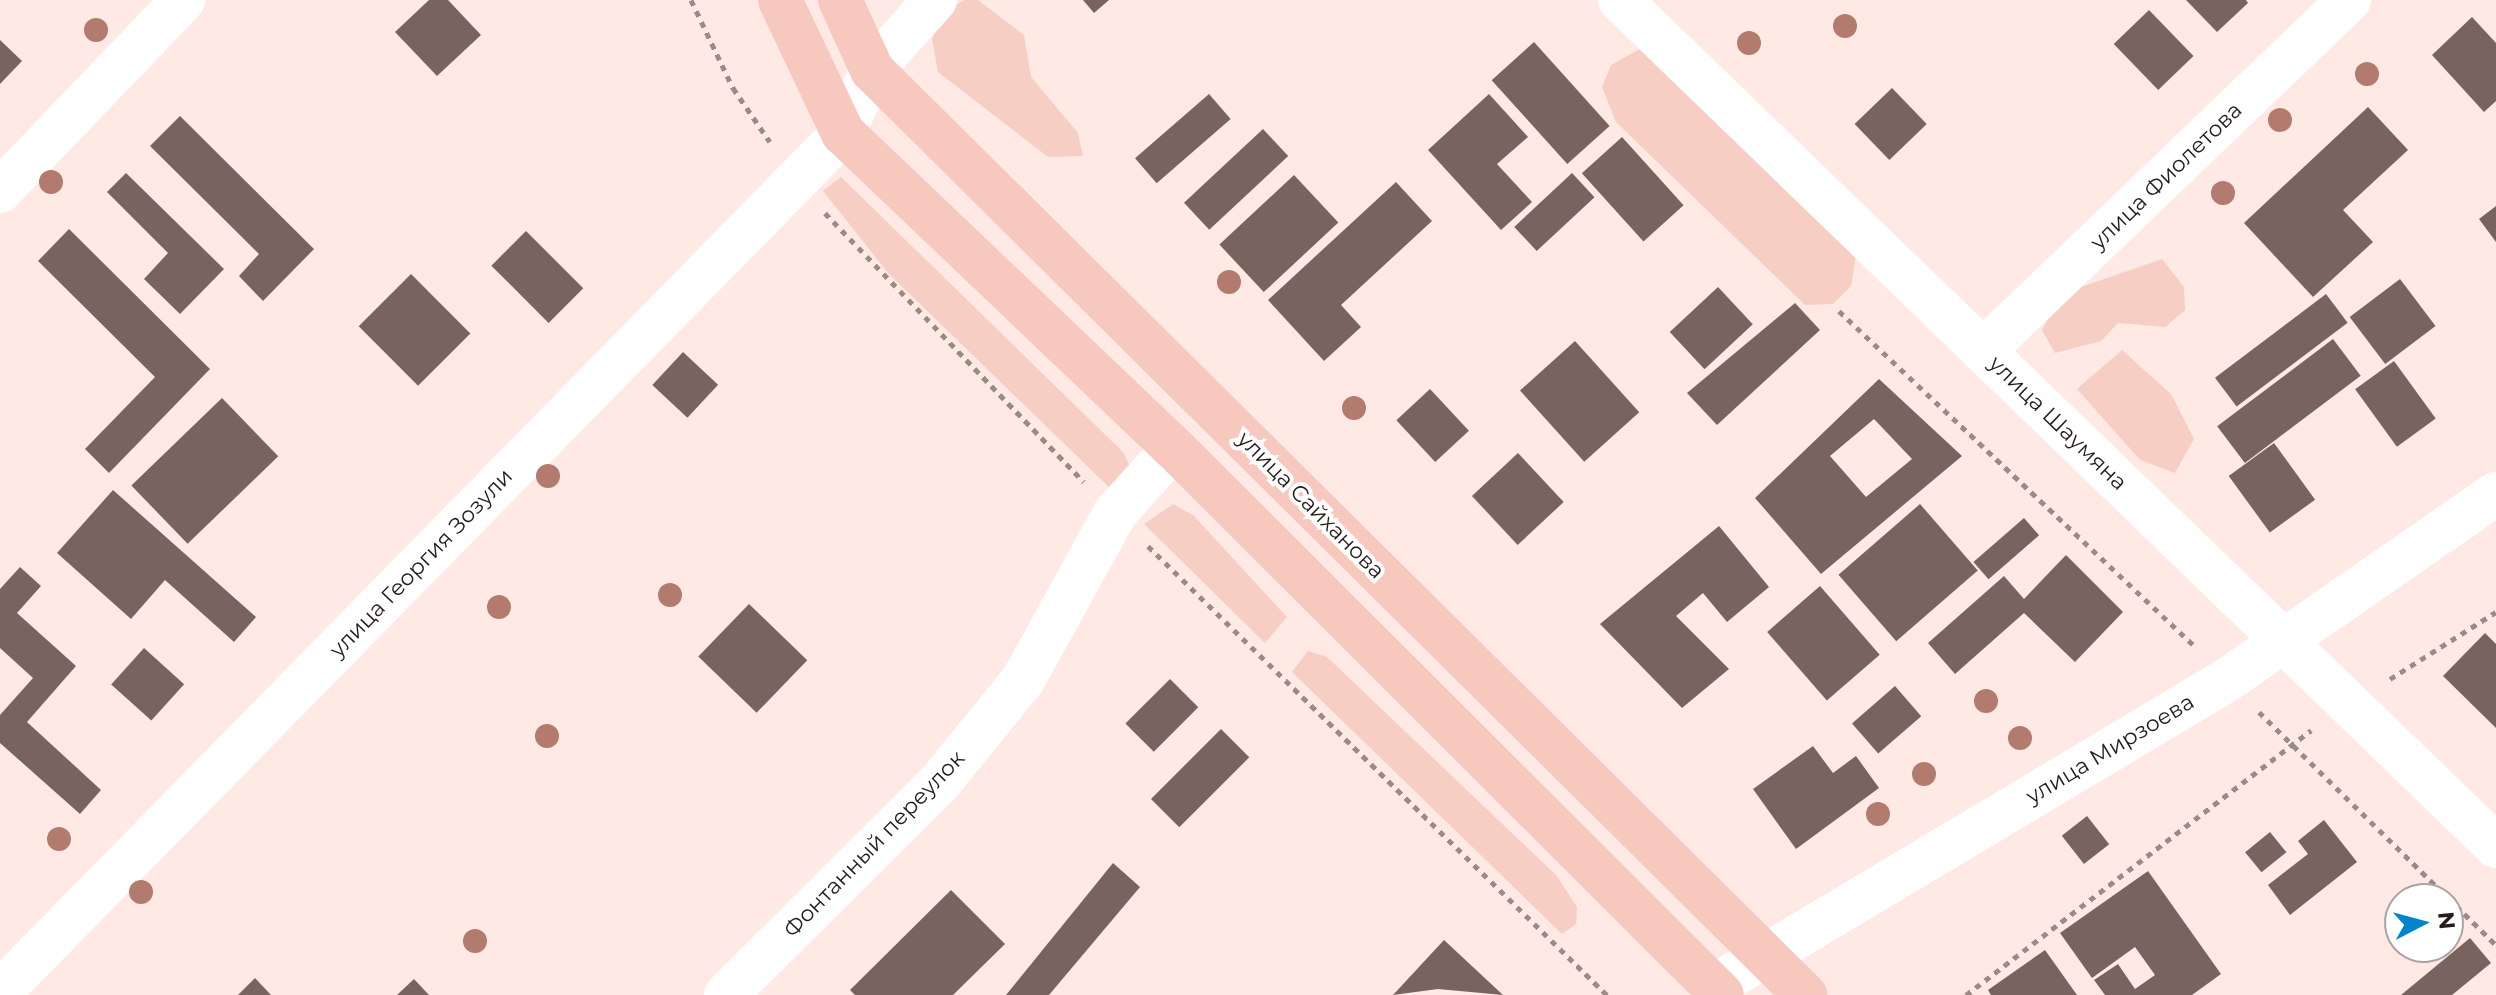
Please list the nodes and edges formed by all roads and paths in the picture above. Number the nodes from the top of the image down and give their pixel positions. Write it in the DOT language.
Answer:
graph roads {
  1 [pos="183,0"];
  2 [pos="780,0"];
  3 [pos="840,0"];
  4 [pos="935,0"];
  5 [pos="1620,0"];
  6 [pos="2349,0"];
  7 [pos="872,70"];
  8 [pos="843,133"];
  9 [pos="0,191"];
  10 [pos="1839,311"];
  11 [pos="1983,351"];
  12 [pos="1174,448"];
  13 [pos="2496,494"];
  14 [pos="2496,612"];
  15 [pos="2287,641"];
  16 [pos="2227,680"];
  17 [pos="2349,702"];
  18 [pos="2292,745"];
  19 [pos="2496,846"];
  20 [pos="2496,945"];
  21 [pos="1765,954"];
  22 [pos="0,992"];
  23 [pos="1710,992"];
  24 [pos="726,995"];
  25 [pos="1805,995"];
  26 [pos="1966,995"];
  1 -- 9 [label="street"];
  2 -- 8 [label="main road"];
  3 -- 7 [label="main road, улица Сайханова"];
  4 -- 7 [label="street, улица Георгия Зозули"];
  5 -- 11 [label="street, улица Шаумяна"];
  6 -- 11 [label="street, улица Фиолетова"];
  7 -- 8 [label="street, улица Георгия Зозули"];
  7 -- 21 [label="main road, улица Сайханова"];
  8 -- 12 [label="main road"];
  8 -- 22 [label="street, улица Георгия Зозули"];
  10 -- 16 [label="path"];
  11 -- 15 [label="street, улица Шаумяна"];
  12 -- 23 [label="main road"];
  12 -- 24 [label="street, Фонтанный переулок"];
  13 -- 15 [label="street, улица Мирзоева"];
  14 -- 17 [label="path"];
  15 -- 16 [label="street, улица Мирзоева"];
  15 -- 17 [label="street, улица Шаумяна"];
  16 -- 18 [label="path"];
  16 -- 21 [label="street, улица Мирзоева"];
  17 -- 18 [label="path"];
  17 -- 19 [label="street, улица Шаумяна"];
  18 -- 20 [label="path"];
  18 -- 26 [label="path"];
  21 -- 23 [label="street, улица Мирзоева"];
  21 -- 25 [label="main road, улица Сайханова"];
}
